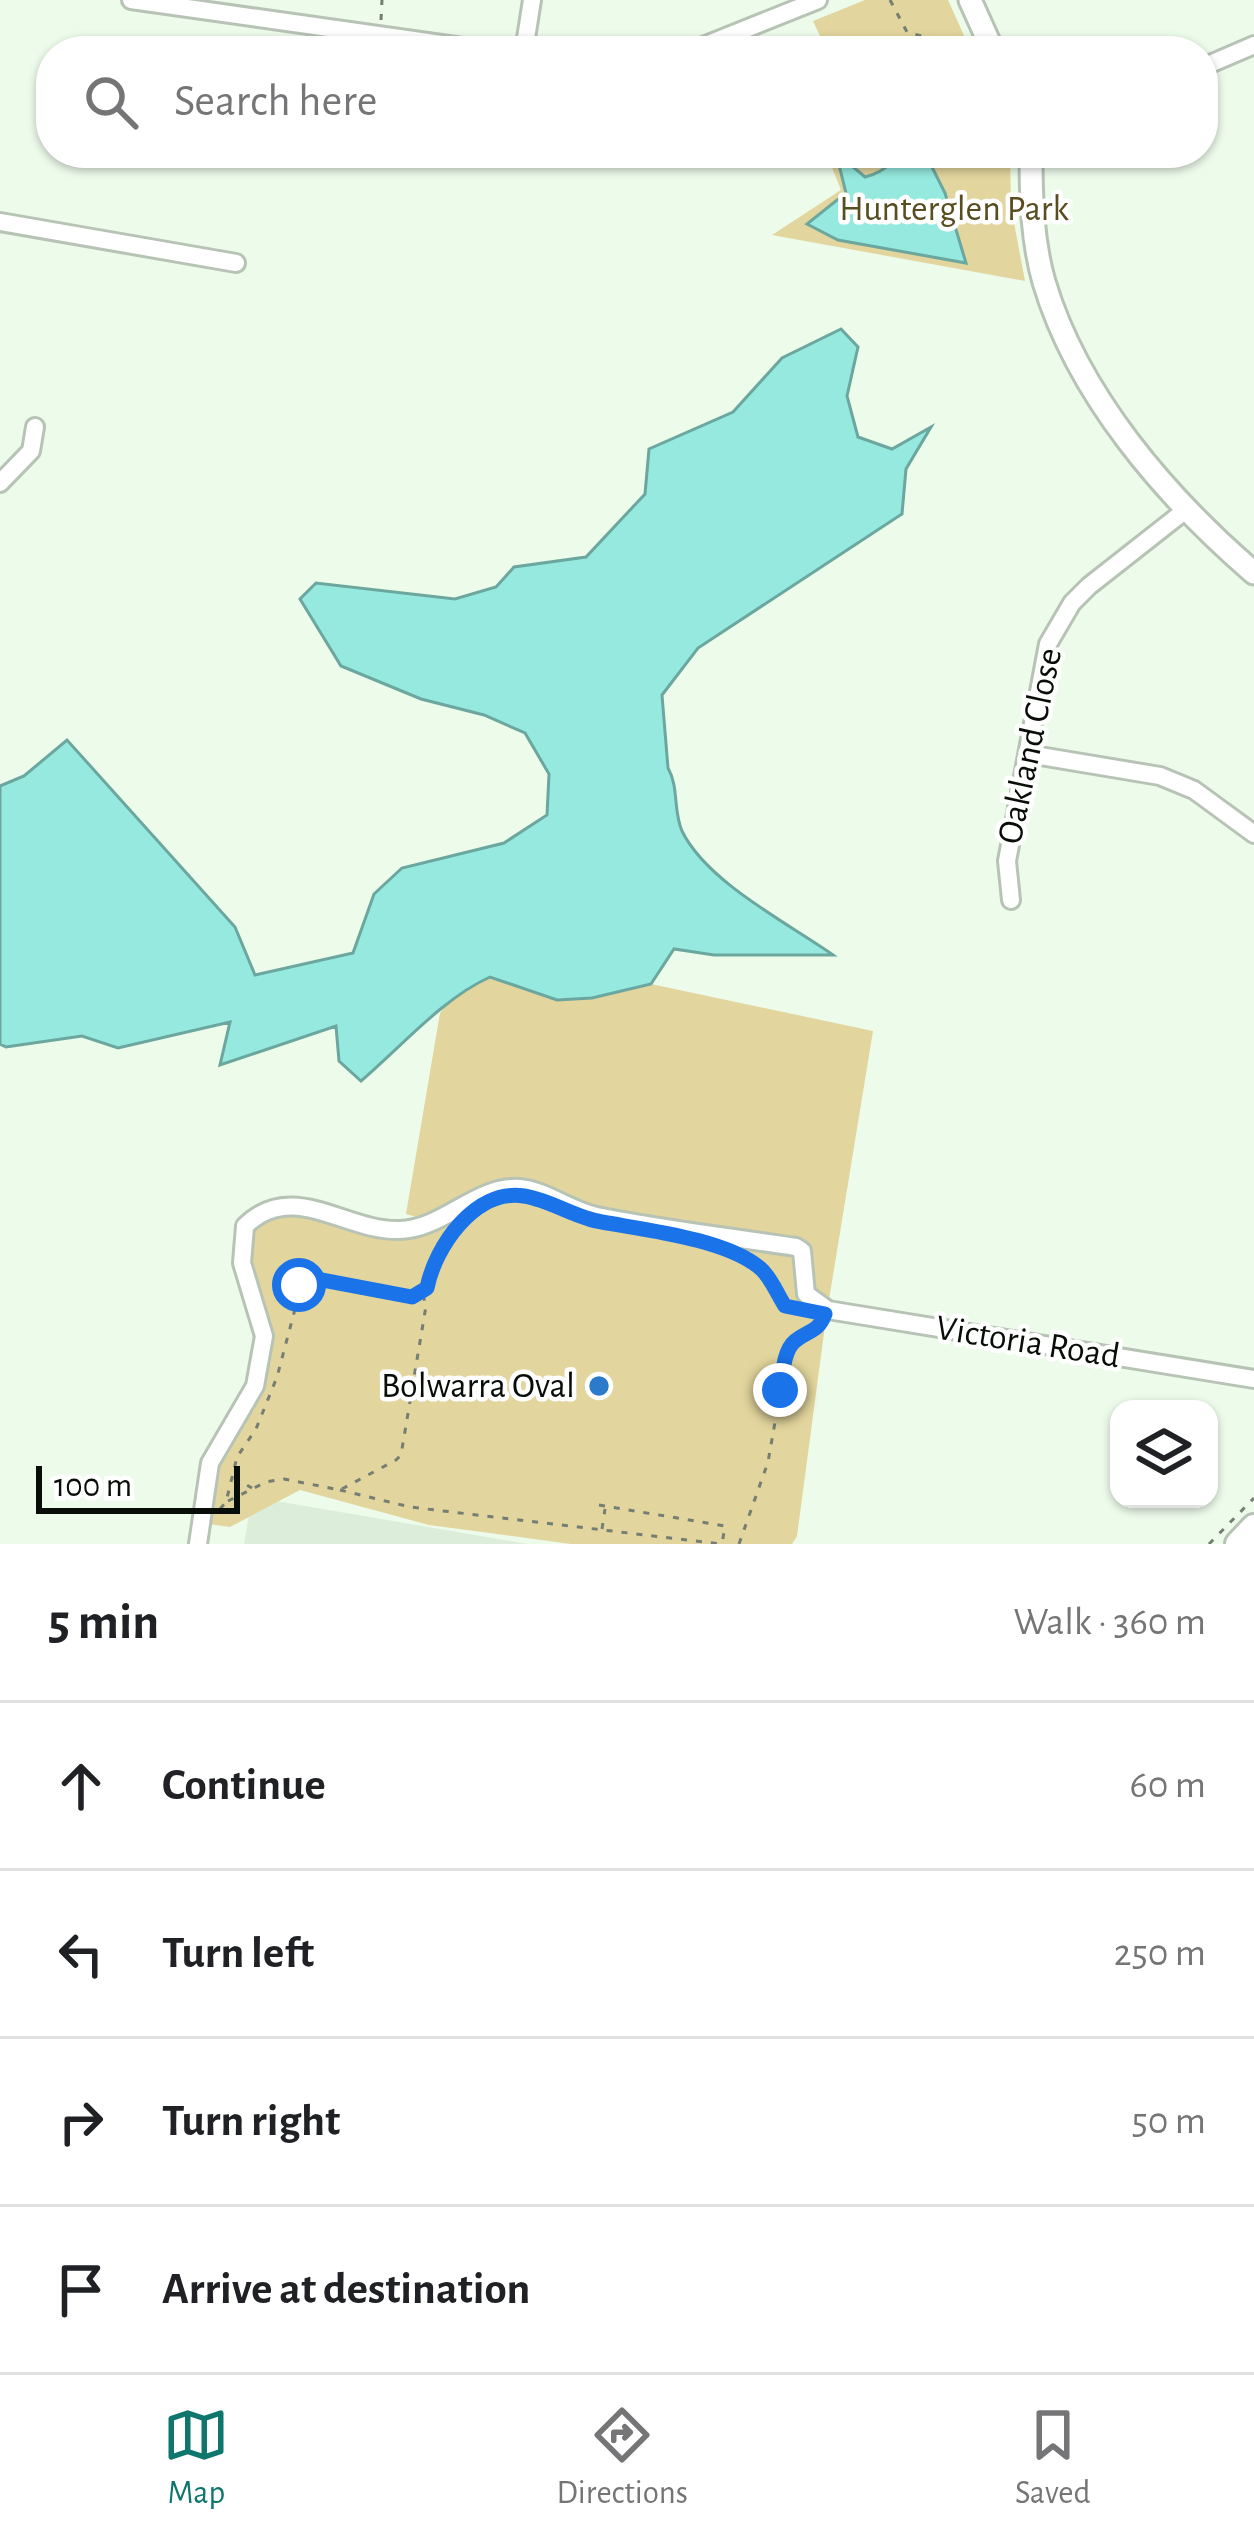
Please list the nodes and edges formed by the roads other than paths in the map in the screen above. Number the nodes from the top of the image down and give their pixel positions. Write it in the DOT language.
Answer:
graph roads {
  1 [pos="131,0"];
  2 [pos="532,0"];
  3 [pos="818,0"];
  4 [pos="970,0"];
  5 [pos="385,36"];
  6 [pos="526,36"];
  7 [pos="728,36"];
  8 [pos="986,36"];
  9 [pos="1254,44"];
  10 [pos="1218,60"];
  11 [pos="1032,168"];
  12 [pos="0,222"];
  13 [pos="236,263"];
  14 [pos="35,427"];
  15 [pos="0,483"];
  16 [pos="1187,509"];
  17 [pos="1254,573"];
  18 [pos="1028,754"];
  19 [pos="1254,834"];
  20 [pos="1010,900"];
  21 [pos="1254,1379"];
  22 [pos="1254,1527"];
  23 [pos="198,1544"];
  24 [pos="1238,1544"];
  1 -- 5 [label="street"];
  2 -- 6 [label="street"];
  3 -- 7 [label="street"];
  4 -- 8 [label="street"];
  9 -- 10 [label="street"];
  11 -- 16 [label="street"];
  12 -- 13 [label="street"];
  14 -- 15 [label="street"];
  16 -- 17 [label="street"];
  16 -- 18 [label="street, Oakland Close"];
  18 -- 19 [label="street"];
  18 -- 20 [label="street, Oakland Close"];
  21 -- 23 [label="street, Victoria Road"];
  22 -- 24 [label="main road"];
}
